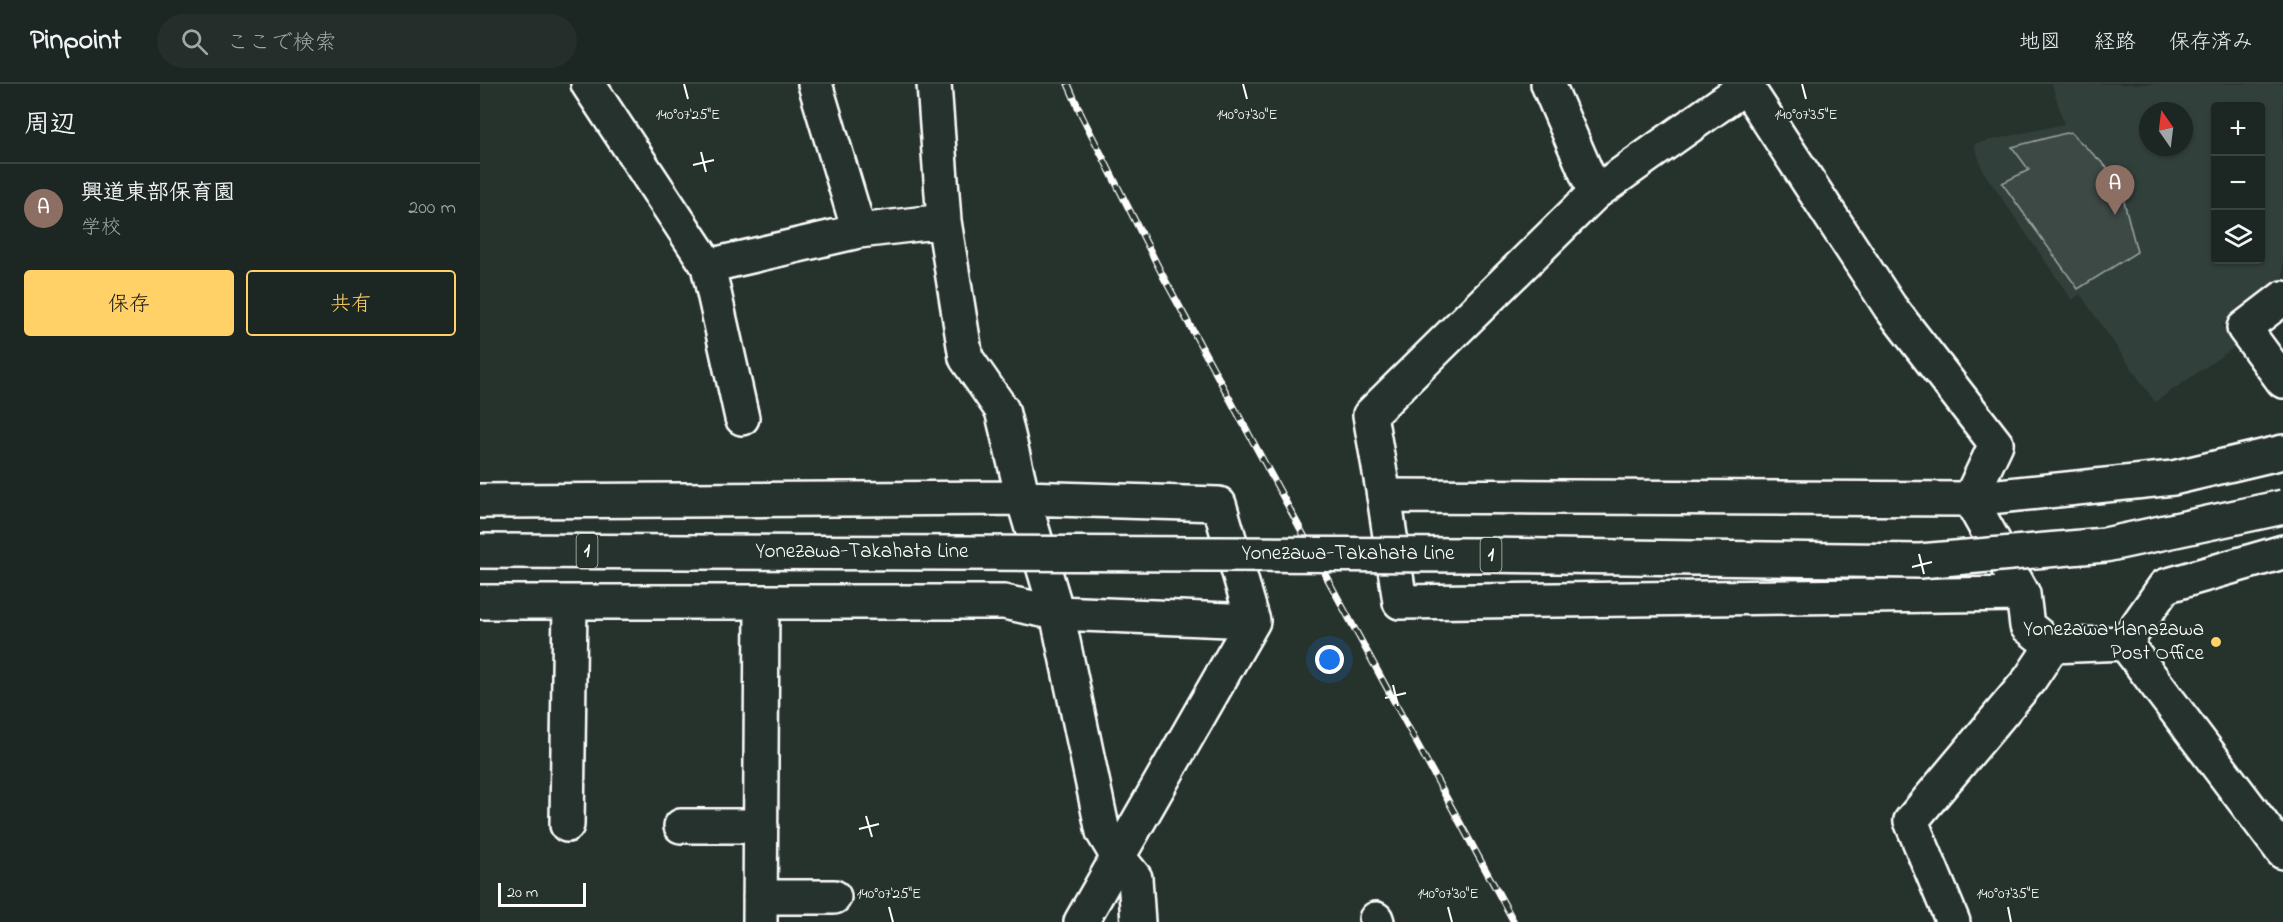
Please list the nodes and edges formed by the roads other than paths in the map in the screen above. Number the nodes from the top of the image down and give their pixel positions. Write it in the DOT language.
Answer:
graph roads {
  1 [pos="588,84"];
  2 [pos="815,84"];
  3 [pos="934,84"];
  4 [pos="1548,84"];
  5 [pos="1747,85"];
  6 [pos="1595,193"];
  7 [pos="944,221"];
  8 [pos="859,231"];
  9 [pos="708,266"];
  10 [pos="2283,298"];
  11 [pos="2283,381"];
  12 [pos="742,418"];
  13 [pos="2283,452"];
  14 [pos="1384,496"];
  15 [pos="1023,498"];
  16 [pos="1970,499"];
  17 [pos="480,501"];
  18 [pos="2283,507"];
  19 [pos="480,551"];
  20 [pos="2283,552"];
  21 [pos="2023,594"];
  22 [pos="480,602"];
  23 [pos="570,602"];
  24 [pos="762,603"];
  25 [pos="1057,613"];
  26 [pos="1253,621"];
  27 [pos="2125,643"];
  28 [pos="2052,646"];
  29 [pos="567,825"];
  30 [pos="681,826"];
  31 [pos="761,826"];
  32 [pos="2283,852"];
  33 [pos="1118,857"];
  34 [pos="834,897"];
  35 [pos="760,909"];
  36 [pos="1081,922"];
  37 [pos="1138,922"];
  38 [pos="1953,922"];
  1 -- 9 [label="street"];
  2 -- 8 [label="street"];
  3 -- 7 [label="street"];
  4 -- 6 [label="street"];
  5 -- 6 [label="street"];
  5 -- 16 [label="street"];
  6 -- 14 [label="street"];
  7 -- 8 [label="street"];
  7 -- 15 [label="street"];
  8 -- 9 [label="street"];
  9 -- 12 [label="street"];
  10 -- 11 [label="street"];
  13 -- 16 [label="street"];
  14 -- 16 [label="street"];
  14 -- 21 [label="street"];
  15 -- 17 [label="street"];
  15 -- 25 [label="street"];
  15 -- 26 [label="street"];
  16 -- 21 [label="street"];
  18 -- 19 [label="street, Yonezawa-Takahata Line / 1, bridge"];
  20 -- 27 [label="street"];
  21 -- 28 [label="street"];
  22 -- 23 [label="street"];
  23 -- 24 [label="street"];
  23 -- 29 [label="street"];
  24 -- 25 [label="street"];
  24 -- 31 [label="street"];
  25 -- 26 [label="street"];
  25 -- 33 [label="street"];
  26 -- 33 [label="street"];
  27 -- 28 [label="street"];
  27 -- 32 [label="street"];
  28 -- 38 [label="street"];
  30 -- 31 [label="street"];
  31 -- 35 [label="street"];
  33 -- 36 [label="street"];
  33 -- 37 [label="street"];
  34 -- 35 [label="street"];
}
